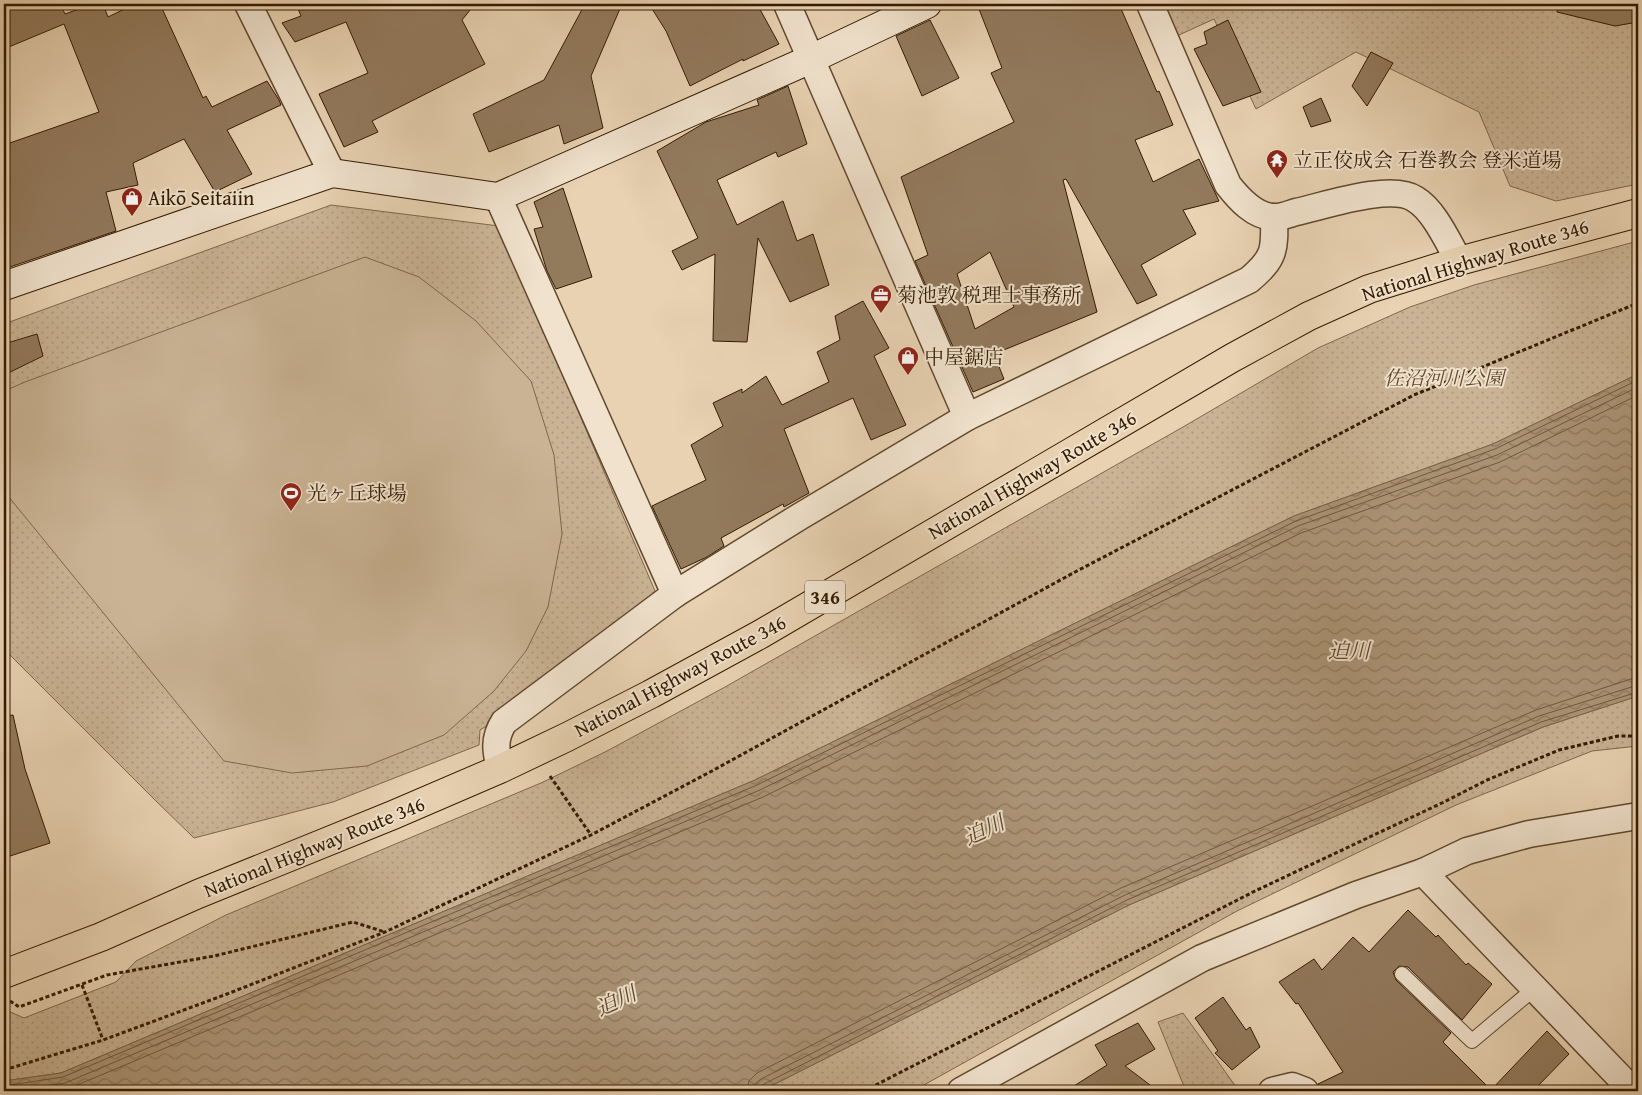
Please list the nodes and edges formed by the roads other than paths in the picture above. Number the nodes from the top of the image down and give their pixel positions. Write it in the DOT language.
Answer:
graph roads {
  1 [pos="248,4"];
  2 [pos="787,4"];
  3 [pos="927,4"];
  4 [pos="1150,4"];
  5 [pos="811,59"];
  6 [pos="332,173"];
  7 [pos="498,197"];
  8 [pos="1638,213"];
  9 [pos="1274,217"];
  10 [pos="1459,261"];
  11 [pos="4,286"];
  12 [pos="967,417"];
  13 [pos="675,594"];
  14 [pos="500,769"];
  15 [pos="1638,816"];
  16 [pos="1423,872"];
  17 [pos="1402,974"];
  18 [pos="5,987"];
  19 [pos="1535,988"];
  20 [pos="961,1091"];
  21 [pos="1272,1091"];
  22 [pos="1305,1091"];
  23 [pos="1633,1091"];
  1 -- 6 [label="street"];
  2 -- 5 [label="street"];
  3 -- 5 [label="street"];
  4 -- 9 [label="street"];
  5 -- 7 [label="street"];
  5 -- 12 [label="street"];
  6 -- 7 [label="street"];
  6 -- 11 [label="street"];
  7 -- 13 [label="street"];
  8 -- 10 [label="highway, National Highway Route 346 / 346"];
  9 -- 10 [label="street"];
  9 -- 12 [label="street"];
  10 -- 14 [label="highway, National Highway Route 346 / 346"];
  12 -- 13 [label="street"];
  13 -- 14 [label="street"];
  14 -- 18 [label="highway, National Highway Route 346 / 346"];
  15 -- 16 [label="street"];
  16 -- 19 [label="street"];
  16 -- 20 [label="street"];
  17 -- 19 [label="lane"];
  19 -- 23 [label="street"];
  21 -- 22 [label="street"];
}
